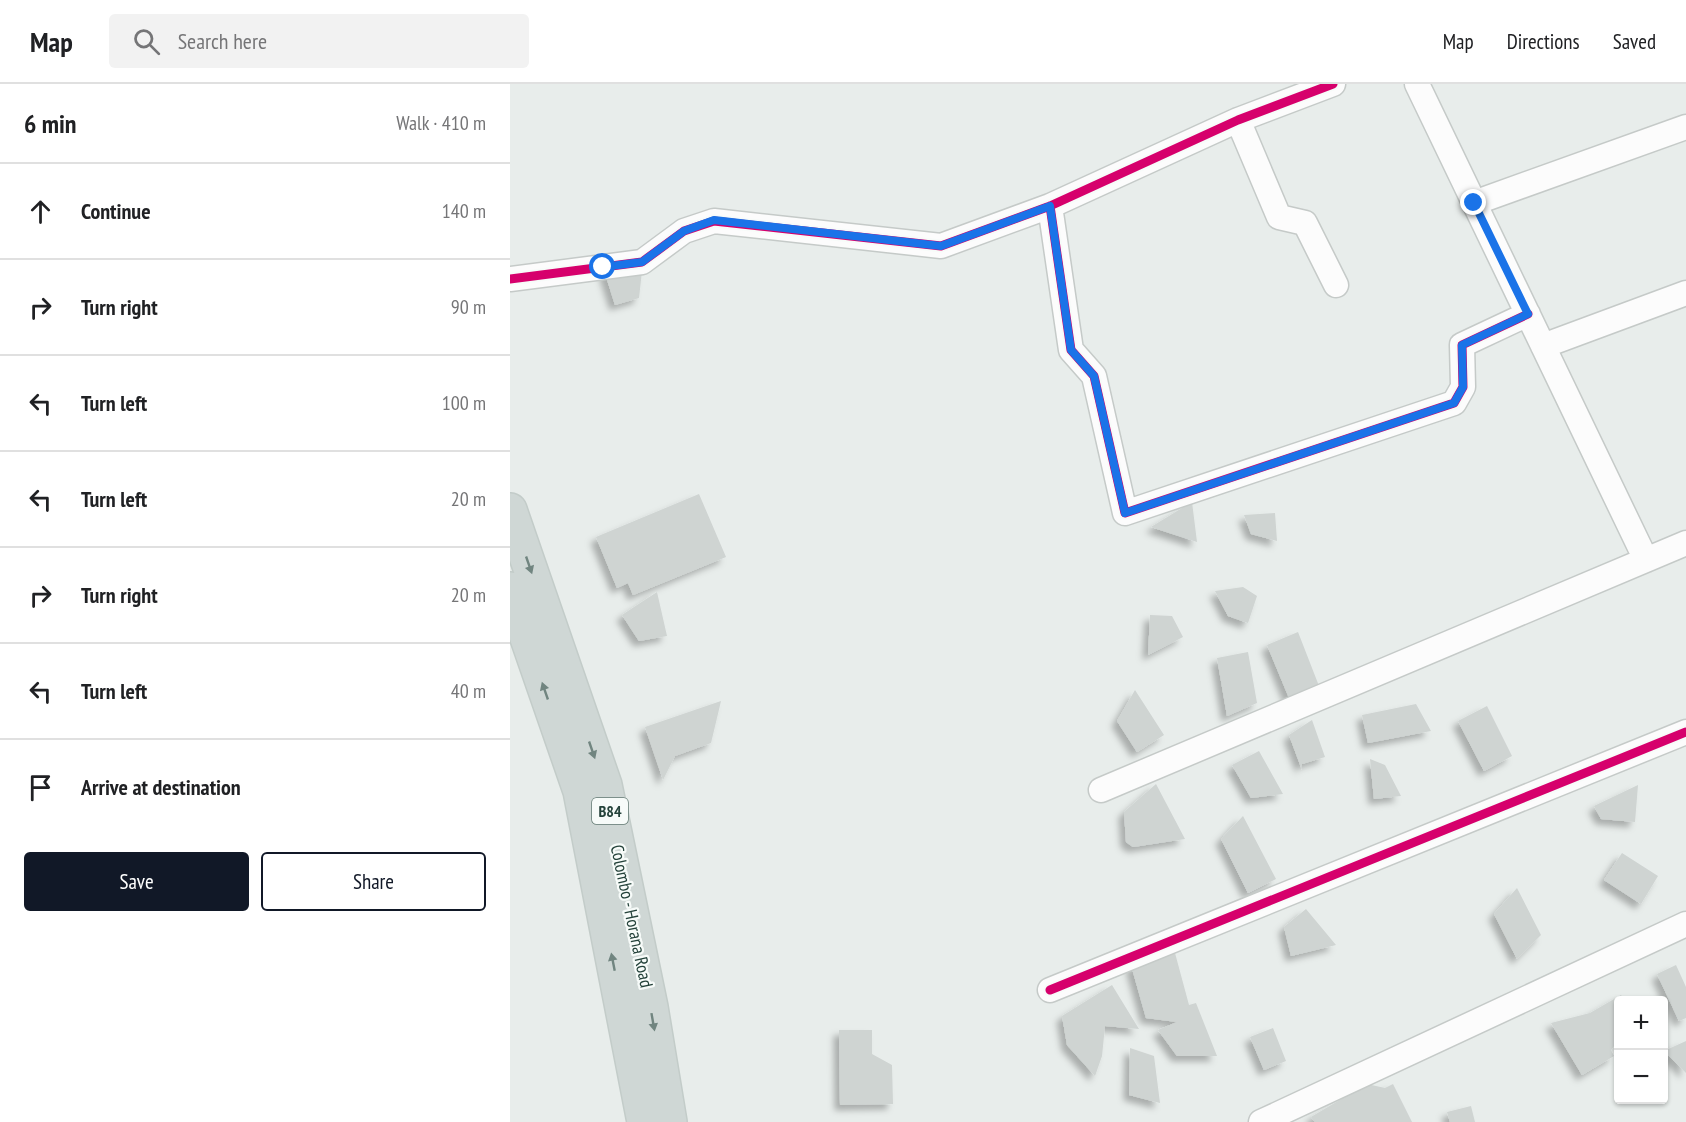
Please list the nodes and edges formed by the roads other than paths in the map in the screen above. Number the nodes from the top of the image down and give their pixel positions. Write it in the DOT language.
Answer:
graph roads {
  1 [pos="1333,84"];
  2 [pos="1417,84"];
  3 [pos="1238,120"];
  4 [pos="1686,127"];
  5 [pos="1474,203"];
  6 [pos="1050,206"];
  7 [pos="510,279"];
  8 [pos="1336,285"];
  9 [pos="1686,293"];
  10 [pos="1528,314"];
  11 [pos="1543,346"];
  12 [pos="510,510"];
  13 [pos="1686,543"];
  14 [pos="1646,560"];
  15 [pos="510,589"];
  16 [pos="1686,732"];
  17 [pos="1101,790"];
  18 [pos="1686,924"];
  19 [pos="1050,990"];
  20 [pos="644,1122"];
  21 [pos="670,1122"];
  22 [pos="1261,1122"];
  1 -- 3 [label="street"];
  2 -- 5 [label="street"];
  3 -- 6 [label="street"];
  3 -- 8 [label="street"];
  4 -- 5 [label="street"];
  5 -- 10 [label="street"];
  6 -- 7 [label="street"];
  6 -- 10 [label="street"];
  9 -- 11 [label="street"];
  10 -- 11 [label="street"];
  11 -- 14 [label="street"];
  12 -- 21 [label="main road, Colombo - Horana Road / B84, one-way"];
  13 -- 14 [label="street"];
  14 -- 17 [label="street"];
  20 -- 15 [label="main road, Colombo - Horana Road / B84, one-way"];
  16 -- 19 [label="street"];
  18 -- 22 [label="street"];
}
